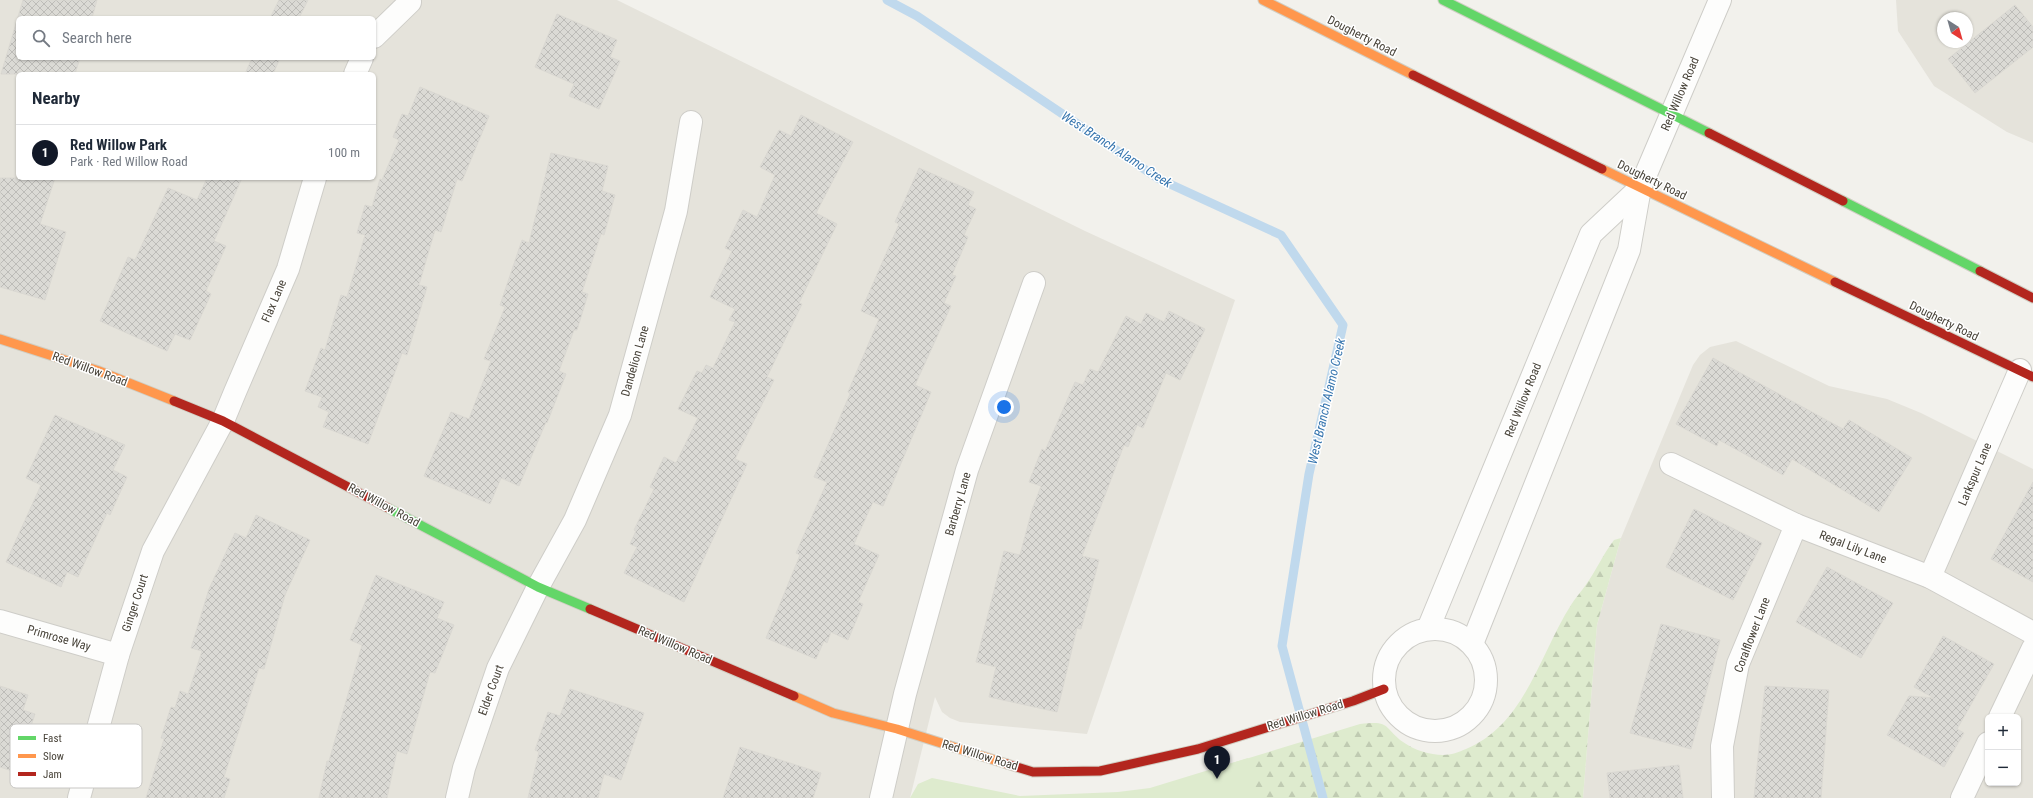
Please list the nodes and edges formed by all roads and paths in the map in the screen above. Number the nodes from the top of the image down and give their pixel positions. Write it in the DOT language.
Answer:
graph roads {
  1 [pos="1263,0"];
  2 [pos="1443,0"];
  3 [pos="1720,0"];
  4 [pos="410,2"];
  5 [pos="376,35"];
  6 [pos="361,60"];
  7 [pos="356,72"];
  8 [pos="1672,114"];
  9 [pos="691,122"];
  10 [pos="314,180"];
  11 [pos="1640,188"];
  12 [pos="1034,283"];
  13 [pos="2033,298"];
  14 [pos="0,338"];
  15 [pos="2026,374"];
  16 [pos="223,421"];
  17 [pos="1671,464"];
  18 [pos="1796,525"];
  19 [pos="1930,577"];
  20 [pos="538,587"];
  21 [pos="0,621"];
  22 [pos="1428,628"];
  23 [pos="2033,633"];
  24 [pos="1472,644"];
  25 [pos="2033,648"];
  26 [pos="118,655"];
  27 [pos="1384,689"];
  28 [pos="2001,714"];
  29 [pos="99,724"];
  30 [pos="897,730"];
  31 [pos="1985,749"];
  32 [pos="82,788"];
  33 [pos="79,798"];
  34 [pos="457,798"];
  35 [pos="881,798"];
  36 [pos="1723,798"];
  37 [pos="1962,798"];
  1 -- 11 [label="main road, Dougherty Road"];
  2 -- 8 [label="main road"];
  3 -- 8 [label="street, Red Willow Road"];
  4 -- 5 [label="street"];
  6 -- 7 [label="street"];
  8 -- 11 [label="street, Red Willow Road"];
  8 -- 13 [label="main road"];
  9 -- 20 [label="street, Dandelion Lane"];
  10 -- 16 [label="street, Flax Lane"];
  11 -- 15 [label="main road, Dougherty Road"];
  11 -- 22 [label="street, Red Willow Road"];
  11 -- 24 [label="street, Red Willow Road"];
  12 -- 30 [label="street, Barberry Lane"];
  14 -- 16 [label="main road, Red Willow Road"];
  15 -- 19 [label="street, Larkspur Lane"];
  16 -- 20 [label="main road, Red Willow Road"];
  16 -- 26 [label="street, Ginger Court"];
  17 -- 18 [label="street, Regal Lily Lane"];
  18 -- 19 [label="street, Regal Lily Lane"];
  18 -- 36 [label="street, Coralflower Lane"];
  19 -- 23 [label="street, Regal Lily Lane"];
  20 -- 30 [label="main road, Red Willow Road"];
  20 -- 34 [label="street, Elder Court"];
  21 -- 26 [label="street, Primrose Way"];
  22 -- 24 [label="street"];
  22 -- 27 [label="street"];
  24 -- 27 [label="street"];
  25 -- 28 [label="street"];
  26 -- 29 [label="street, Ginger Court"];
  27 -- 30 [label="main road, Red Willow Road"];
  30 -- 35 [label="street, Barberry Lane"];
  31 -- 37 [label="street"];
  32 -- 33 [label="street, Ginger Court"];
}
